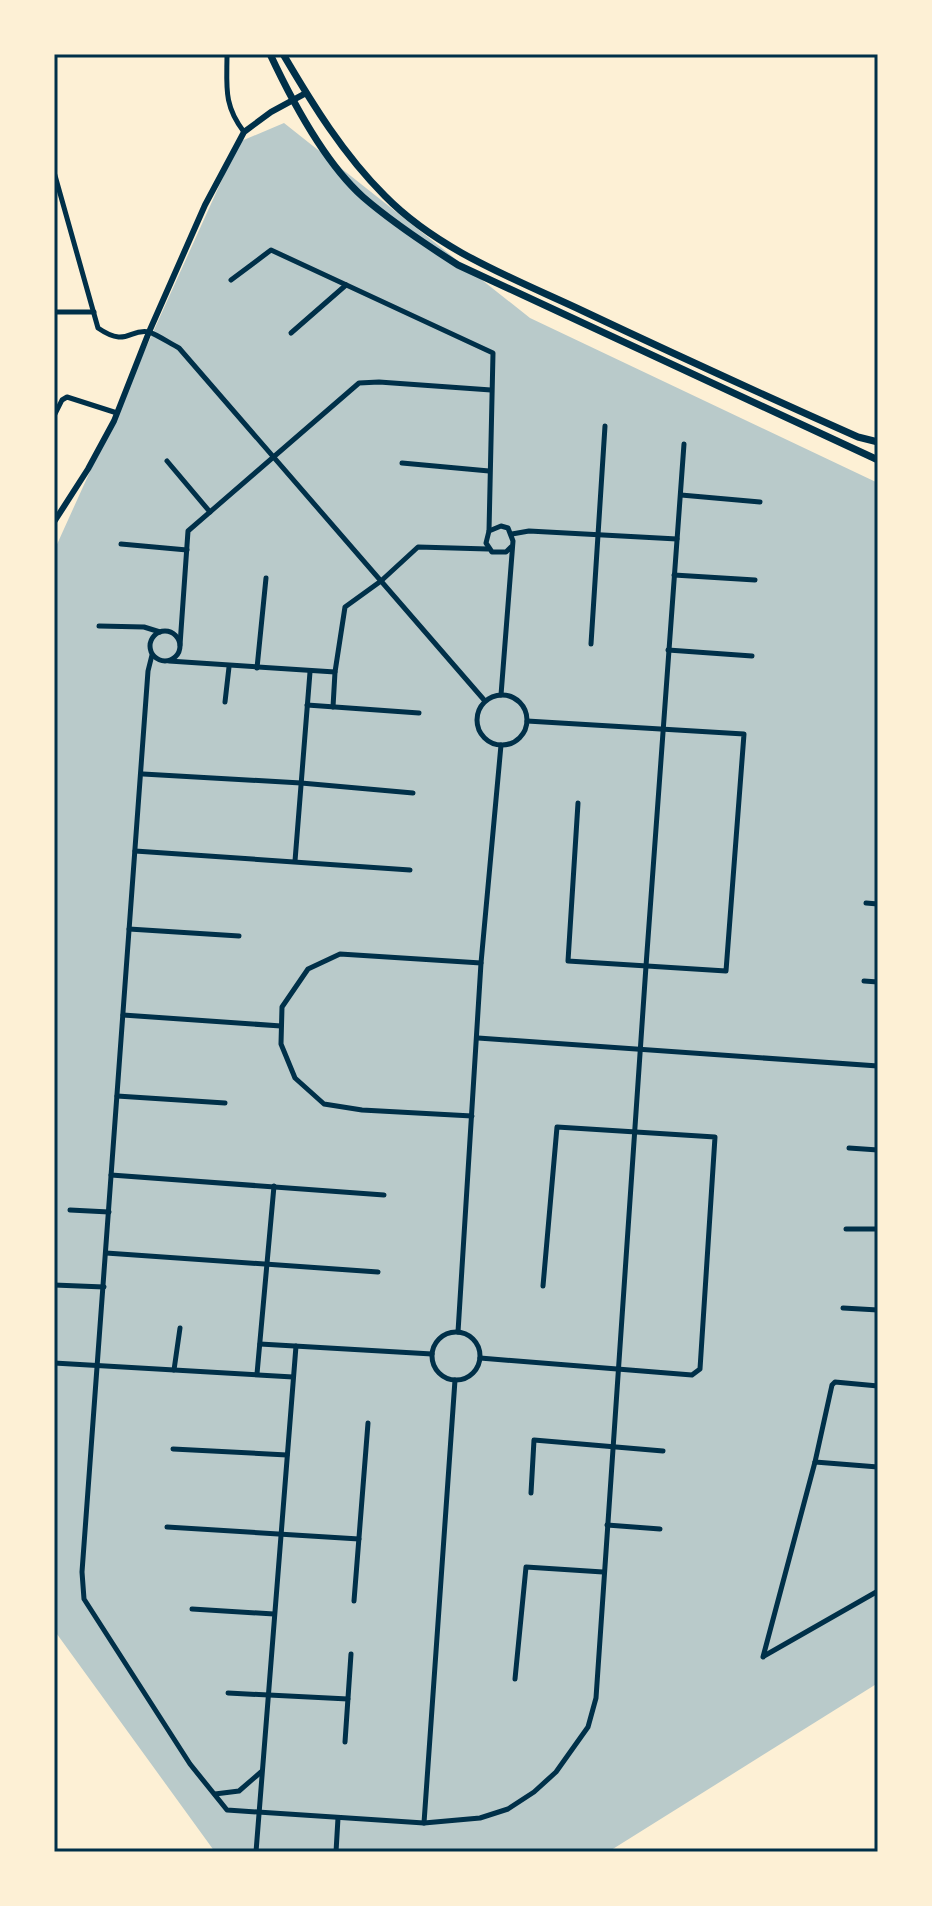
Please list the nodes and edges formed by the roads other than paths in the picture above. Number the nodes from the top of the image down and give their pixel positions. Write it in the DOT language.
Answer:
graph roads {
  1 [pos="227,54"];
  2 [pos="270,54"];
  3 [pos="283,54"];
  4 [pos="306,93"];
  5 [pos="294,100"];
  6 [pos="244,132"];
  7 [pos="54,172"];
  8 [pos="231,280"];
  9 [pos="346,285"];
  10 [pos="54,312"];
  11 [pos="94,312"];
  12 [pos="149,332"];
  13 [pos="291,333"];
  14 [pos="491,390"];
  15 [pos="117,413"];
  16 [pos="54,416"];
  17 [pos="605,426"];
  18 [pos="878,442"];
  19 [pos="684,444"];
  20 [pos="274,459"];
  21 [pos="878,460"];
  22 [pos="167,461"];
  23 [pos="402,463"];
  24 [pos="489,471"];
  25 [pos="681,495"];
  26 [pos="760,502"];
  27 [pos="210,512"];
  28 [pos="54,522"];
  29 [pos="489,531"];
  30 [pos="512,534"];
  31 [pos="598,535"];
  32 [pos="677,539"];
  33 [pos="121,544"];
  34 [pos="511,547"];
  35 [pos="488,549"];
  36 [pos="187,550"];
  37 [pos="674,575"];
  38 [pos="266,578"];
  39 [pos="755,580"];
  40 [pos="381,581"];
  41 [pos="182,622"];
  42 [pos="99,626"];
  43 [pos="144,627"];
  44 [pos="160,632"];
  45 [pos="170,632"];
  46 [pos="152,639"];
  47 [pos="591,644"];
  48 [pos="179,648"];
  49 [pos="668,650"];
  50 [pos="152,655"];
  51 [pos="752,656"];
  52 [pos="167,661"];
  53 [pos="185,663"];
  54 [pos="229,667"];
  55 [pos="257,668"];
  56 [pos="148,671"];
  57 [pos="310,672"];
  58 [pos="335,672"];
  59 [pos="501,695"];
  60 [pos="485,701"];
  61 [pos="225,702"];
  62 [pos="307,705"];
  63 [pos="333,707"];
  64 [pos="419,713"];
  65 [pos="527,721"];
  66 [pos="665,731"];
  67 [pos="501,745"];
  68 [pos="143,774"];
  69 [pos="301,783"];
  70 [pos="413,793"];
  71 [pos="578,803"];
  72 [pos="135,851"];
  73 [pos="295,861"];
  74 [pos="410,870"];
  75 [pos="866,903"];
  76 [pos="878,904"];
  77 [pos="129,929"];
  78 [pos="239,936"];
  79 [pos="481,963"];
  80 [pos="646,966"];
  81 [pos="864,981"];
  82 [pos="878,982"];
  83 [pos="123,1015"];
  84 [pos="281,1026"];
  85 [pos="478,1038"];
  86 [pos="641,1050"];
  87 [pos="878,1066"];
  88 [pos="117,1096"];
  89 [pos="225,1103"];
  90 [pos="472,1116"];
  91 [pos="636,1132"];
  92 [pos="849,1148"];
  93 [pos="878,1150"];
  94 [pos="111,1175"];
  95 [pos="274,1186"];
  96 [pos="384,1195"];
  97 [pos="70,1210"];
  98 [pos="109,1212"];
  99 [pos="846,1229"];
  100 [pos="878,1229"];
  101 [pos="106,1253"];
  102 [pos="267,1264"];
  103 [pos="378,1272"];
  104 [pos="54,1285"];
  105 [pos="543,1286"];
  106 [pos="104,1287"];
  107 [pos="843,1308"];
  108 [pos="878,1310"];
  109 [pos="180,1328"];
  110 [pos="458,1332"];
  111 [pos="260,1344"];
  112 [pos="296,1346"];
  113 [pos="432,1354"];
  114 [pos="480,1358"];
  115 [pos="54,1363"];
  116 [pos="98,1366"];
  117 [pos="619,1369"];
  118 [pos="174,1370"];
  119 [pos="257,1374"];
  120 [pos="293,1377"];
  121 [pos="455,1380"];
  122 [pos="878,1386"];
  123 [pos="368,1423"];
  124 [pos="613,1446"];
  125 [pos="173,1449"];
  126 [pos="663,1451"];
  127 [pos="287,1455"];
  128 [pos="815,1462"];
  129 [pos="878,1467"];
  130 [pos="531,1493"];
  131 [pos="607,1525"];
  132 [pos="167,1527"];
  133 [pos="660,1529"];
  134 [pos="281,1534"];
  135 [pos="359,1539"];
  136 [pos="603,1572"];
  137 [pos="878,1591"];
  138 [pos="354,1601"];
  139 [pos="192,1609"];
  140 [pos="274,1614"];
  141 [pos="351,1654"];
  142 [pos="515,1679"];
  143 [pos="228,1693"];
  144 [pos="268,1695"];
  145 [pos="348,1699"];
  146 [pos="345,1742"];
  147 [pos="261,1772"];
  148 [pos="214,1794"];
  149 [pos="259,1811"];
  150 [pos="338,1818"];
  151 [pos="424,1823"];
  152 [pos="256,1852"];
  153 [pos="336,1852"];
  1 -- 6 [label="street"];
  2 -- 5 [label="main road"];
  3 -- 4 [label="main road"];
  4 -- 5 [label="street"];
  4 -- 18 [label="main road"];
  5 -- 6 [label="street"];
  5 -- 21 [label="main road"];
  6 -- 12 [label="street"];
  7 -- 11 [label="street"];
  8 -- 9 [label="street"];
  9 -- 13 [label="street"];
  9 -- 14 [label="street"];
  10 -- 11 [label="street"];
  11 -- 12 [label="street"];
  12 -- 15 [label="street"];
  12 -- 20 [label="street"];
  14 -- 20 [label="street"];
  14 -- 24 [label="street"];
  15 -- 16 [label="street"];
  15 -- 28 [label="street"];
  17 -- 31 [label="street"];
  19 -- 25 [label="street"];
  20 -- 27 [label="street"];
  20 -- 40 [label="street"];
  22 -- 27 [label="street"];
  23 -- 24 [label="street"];
  24 -- 29 [label="street"];
  25 -- 26 [label="street"];
  25 -- 32 [label="street"];
  27 -- 36 [label="street"];
  29 -- 30 [label="street"];
  29 -- 35 [label="street"];
  30 -- 31 [label="street"];
  30 -- 34 [label="street"];
  31 -- 32 [label="street"];
  31 -- 47 [label="street"];
  32 -- 37 [label="street"];
  33 -- 36 [label="street"];
  34 -- 35 [label="street"];
  34 -- 59 [label="street"];
  35 -- 40 [label="street"];
  36 -- 41 [label="street"];
  37 -- 39 [label="street"];
  37 -- 49 [label="street"];
  38 -- 55 [label="street"];
  40 -- 58 [label="street"];
  40 -- 60 [label="street"];
  41 -- 45 [label="street"];
  41 -- 48 [label="street"];
  42 -- 43 [label="street"];
  43 -- 44 [label="street"];
  43 -- 46 [label="street"];
  44 -- 45 [label="street"];
  44 -- 46 [label="street"];
  45 -- 48 [label="street"];
  46 -- 50 [label="street"];
  48 -- 52 [label="street"];
  48 -- 53 [label="street"];
  49 -- 51 [label="street"];
  49 -- 66 [label="street"];
  50 -- 52 [label="street"];
  50 -- 56 [label="street"];
  52 -- 53 [label="street"];
  52 -- 56 [label="street"];
  53 -- 54 [label="street"];
  54 -- 55 [label="street"];
  54 -- 61 [label="street"];
  55 -- 57 [label="street"];
  56 -- 68 [label="street"];
  57 -- 58 [label="street"];
  57 -- 62 [label="street"];
  58 -- 63 [label="street"];
  59 -- 60 [label="street"];
  59 -- 65 [label="street"];
  60 -- 67 [label="street"];
  62 -- 63 [label="street"];
  62 -- 69 [label="street"];
  63 -- 64 [label="street"];
  65 -- 66 [label="street"];
  65 -- 67 [label="street"];
  66 -- 80 [label="street"];
  66 -- 80 [label="street"];
  67 -- 79 [label="street"];
  68 -- 69 [label="street"];
  68 -- 72 [label="street"];
  69 -- 70 [label="street"];
  69 -- 73 [label="street"];
  71 -- 80 [label="street"];
  72 -- 73 [label="street"];
  72 -- 77 [label="street"];
  73 -- 74 [label="street"];
  75 -- 76 [label="street"];
  77 -- 78 [label="street"];
  77 -- 83 [label="street"];
  79 -- 84 [label="street"];
  79 -- 85 [label="street"];
  80 -- 86 [label="street"];
  81 -- 82 [label="street"];
  83 -- 84 [label="street"];
  83 -- 88 [label="street"];
  84 -- 90 [label="street"];
  85 -- 86 [label="street"];
  85 -- 90 [label="street"];
  86 -- 87 [label="street"];
  86 -- 91 [label="street"];
  88 -- 89 [label="street"];
  88 -- 94 [label="street"];
  90 -- 110 [label="street"];
  91 -- 105 [label="street"];
  91 -- 117 [label="street"];
  91 -- 117 [label="street"];
  92 -- 93 [label="street"];
  94 -- 95 [label="street"];
  94 -- 98 [label="street"];
  95 -- 96 [label="street"];
  95 -- 102 [label="street"];
  97 -- 98 [label="street"];
  98 -- 101 [label="street"];
  99 -- 100 [label="street"];
  101 -- 102 [label="street"];
  101 -- 106 [label="street"];
  102 -- 103 [label="street"];
  102 -- 111 [label="street"];
  104 -- 106 [label="street"];
  106 -- 116 [label="street"];
  107 -- 108 [label="street"];
  109 -- 118 [label="street"];
  110 -- 113 [label="street"];
  110 -- 114 [label="street"];
  111 -- 112 [label="street"];
  111 -- 119 [label="street"];
  112 -- 113 [label="street"];
  112 -- 120 [label="street"];
  113 -- 121 [label="street"];
  114 -- 117 [label="street"];
  114 -- 121 [label="street"];
  115 -- 116 [label="street"];
  116 -- 118 [label="street"];
  116 -- 148 [label="street"];
  117 -- 124 [label="street"];
  118 -- 119 [label="street"];
  119 -- 120 [label="street"];
  120 -- 127 [label="street"];
  121 -- 151 [label="street"];
  122 -- 128 [label="street"];
  123 -- 135 [label="street"];
  124 -- 126 [label="street"];
  124 -- 130 [label="street"];
  124 -- 131 [label="street"];
  125 -- 127 [label="street"];
  127 -- 134 [label="street"];
  128 -- 129 [label="street"];
  128 -- 137 [label="street"];
  131 -- 133 [label="street"];
  131 -- 136 [label="street"];
  132 -- 134 [label="street"];
  134 -- 135 [label="street"];
  134 -- 140 [label="street"];
  135 -- 138 [label="street"];
  136 -- 142 [label="street"];
  136 -- 151 [label="street"];
  139 -- 140 [label="street"];
  140 -- 144 [label="street"];
  141 -- 145 [label="street"];
  143 -- 144 [label="street"];
  144 -- 145 [label="street"];
  144 -- 147 [label="street"];
  145 -- 146 [label="street"];
  147 -- 148 [label="street"];
  147 -- 149 [label="street"];
  148 -- 149 [label="street"];
  149 -- 150 [label="street"];
  149 -- 152 [label="street"];
  150 -- 151 [label="street"];
  150 -- 153 [label="street"];
}
